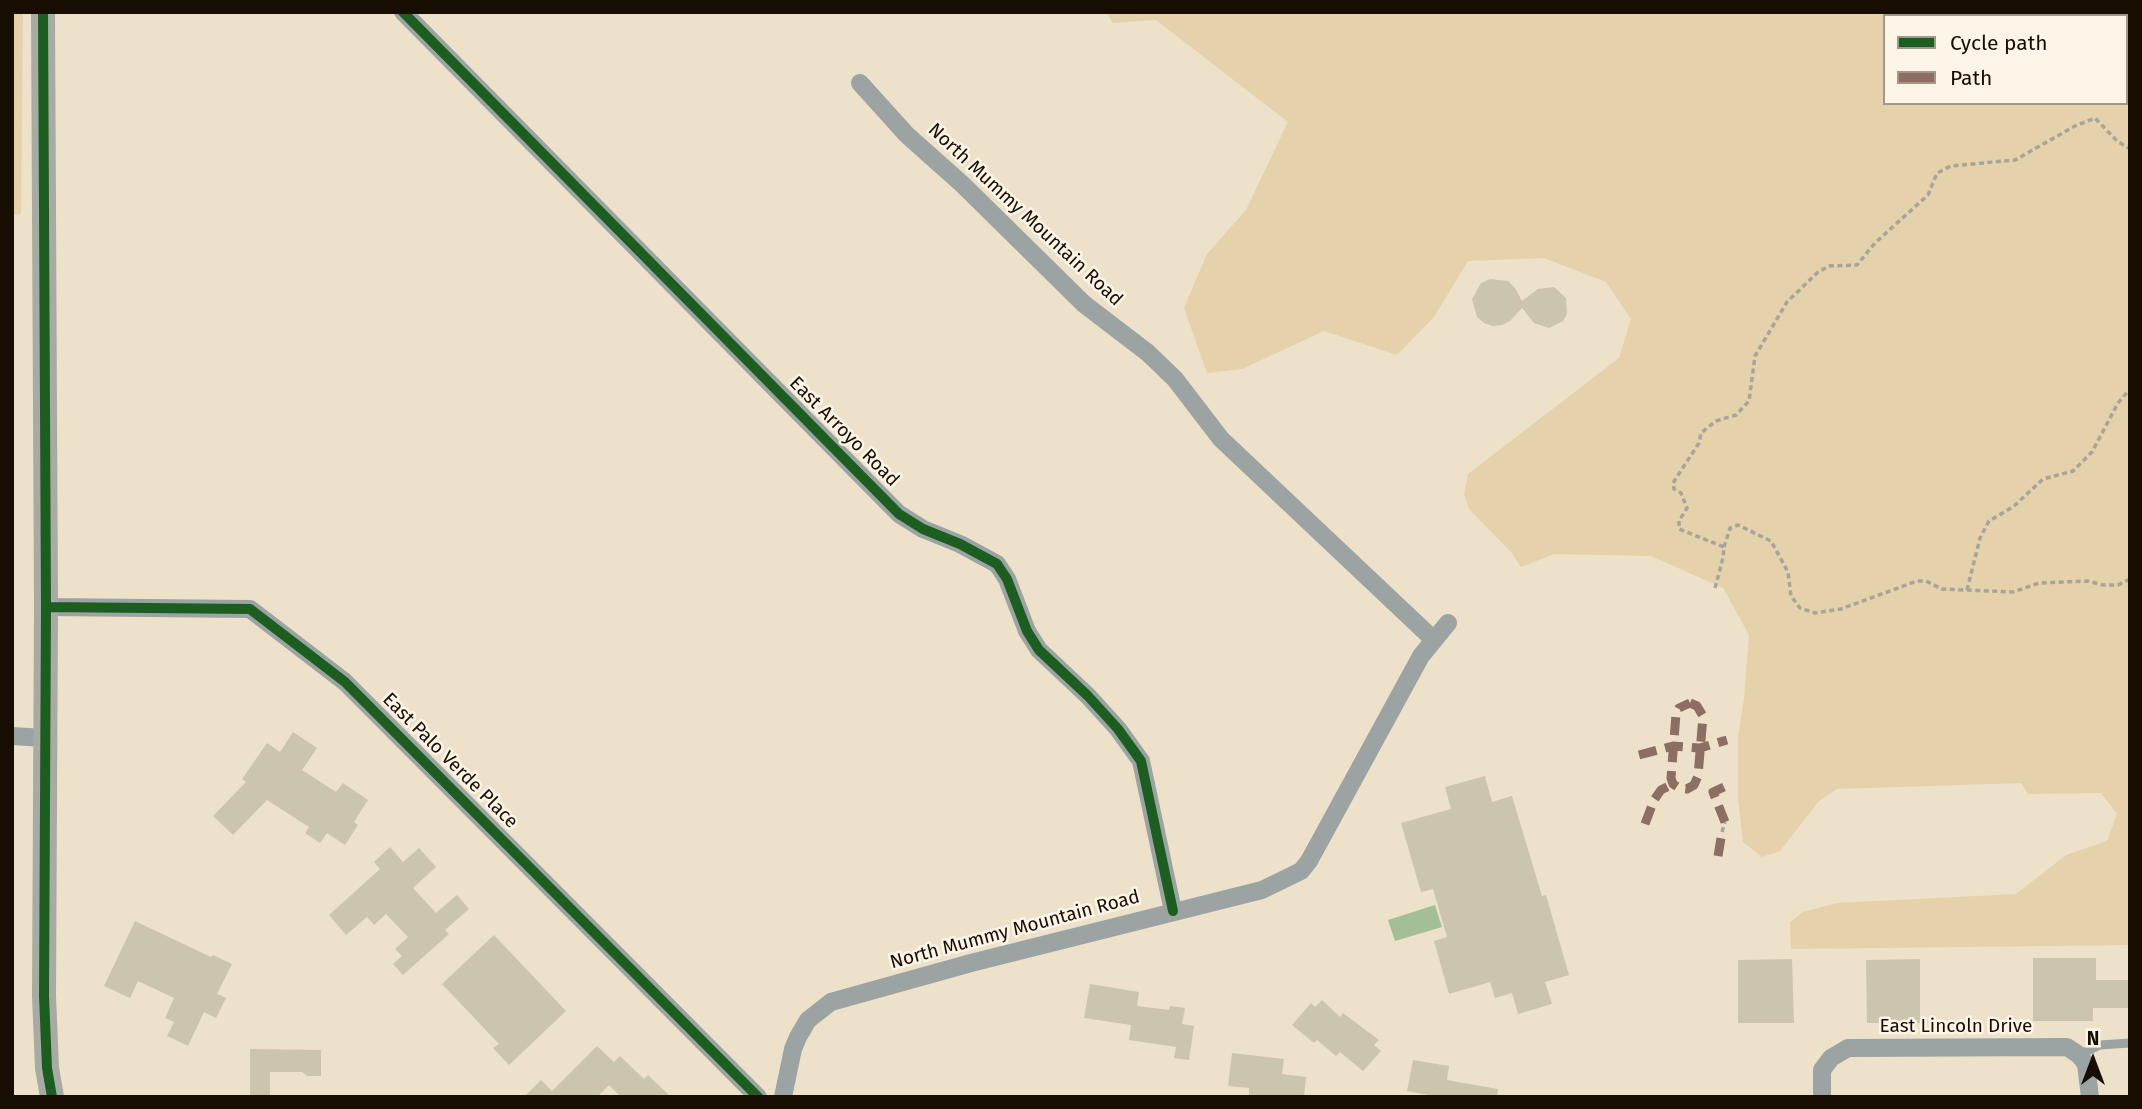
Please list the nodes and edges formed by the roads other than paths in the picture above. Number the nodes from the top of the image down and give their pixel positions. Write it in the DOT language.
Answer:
graph roads {
  1 [pos="43,12"];
  2 [pos="403,12"];
  3 [pos="860,83"];
  4 [pos="46,607"];
  5 [pos="1448,623"];
  6 [pos="1434,640"];
  7 [pos="12,736"];
  8 [pos="44,738"];
  9 [pos="1173,911"];
  10 [pos="2130,1043"];
  11 [pos="2079,1055"];
  12 [pos="52,1097"];
  13 [pos="758,1097"];
  14 [pos="783,1097"];
  15 [pos="1822,1097"];
  16 [pos="2090,1097"];
  1 -- 4 [label="street"];
  2 -- 9 [label="street, East Arroyo Road"];
  3 -- 6 [label="street, North Mummy Mountain Road"];
  4 -- 8 [label="street"];
  4 -- 13 [label="street, East Palo Verde Place"];
  5 -- 6 [label="street, North Mummy Mountain Road"];
  6 -- 9 [label="street, North Mummy Mountain Road"];
  7 -- 8 [label="street"];
  8 -- 12 [label="street"];
  9 -- 14 [label="street, North Mummy Mountain Road"];
  10 -- 11 [label="lane"];
  11 -- 15 [label="street, East Lincoln Drive"];
  11 -- 16 [label="street"];
}
